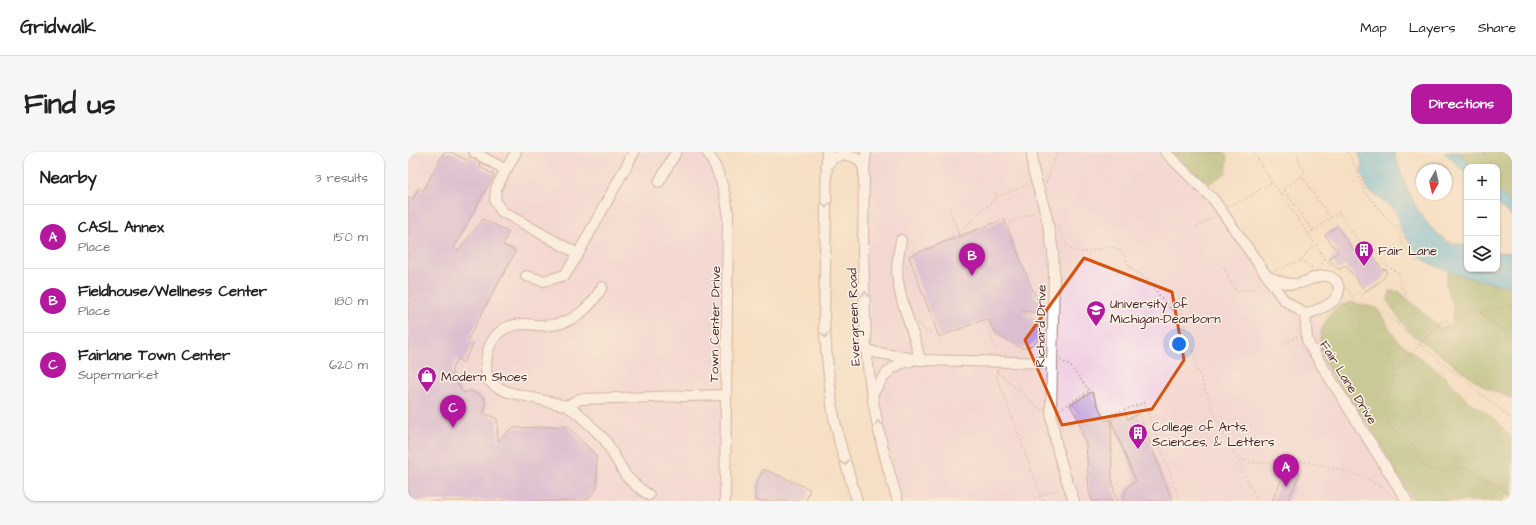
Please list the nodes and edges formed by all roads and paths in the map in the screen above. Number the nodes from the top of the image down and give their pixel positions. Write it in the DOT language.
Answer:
graph roads {
  1 [pos="474,152"];
  2 [pos="516,152"];
  3 [pos="634,152"];
  4 [pos="676,152"];
  5 [pos="707,152"];
  6 [pos="826,152"];
  7 [pos="866,152"];
  8 [pos="1032,152"];
  9 [pos="1057,152"];
  10 [pos="1164,152"];
  11 [pos="1254,152"];
  12 [pos="1347,152"];
  13 [pos="1481,152"];
  14 [pos="1298,156"];
  15 [pos="1492,164"];
  16 [pos="826,166"];
  17 [pos="506,170"];
  18 [pos="864,170"];
  19 [pos="1500,171"];
  20 [pos="1302,176"];
  21 [pos="1512,181"];
  22 [pos="659,182"];
  23 [pos="1272,182"];
  24 [pos="1030,185"];
  25 [pos="1045,187"];
  26 [pos="996,191"];
  27 [pos="997,197"];
  28 [pos="1226,206"];
  29 [pos="949,208"];
  30 [pos="1297,208"];
  31 [pos="1045,209"];
  32 [pos="1293,212"];
  33 [pos="1217,214"];
  34 [pos="1331,219"];
  35 [pos="1006,224"];
  36 [pos="1057,224"];
  37 [pos="1198,227"];
  38 [pos="1313,231"];
  39 [pos="958,233"];
  40 [pos="1308,234"];
  41 [pos="960,236"];
  42 [pos="900,240"];
  43 [pos="1316,245"];
  44 [pos="578,254"];
  45 [pos="1325,258"];
  46 [pos="1301,260"];
  47 [pos="1419,263"];
  48 [pos="1224,267"];
  49 [pos="1335,272"];
  50 [pos="1319,274"];
  51 [pos="526,276"];
  52 [pos="1268,276"];
  53 [pos="1379,283"];
  54 [pos="1344,284"];
  55 [pos="602,287"];
  56 [pos="1407,296"];
  57 [pos="1180,298"];
  58 [pos="1333,301"];
  59 [pos="1512,305"];
  60 [pos="1351,308"];
  61 [pos="908,316"];
  62 [pos="1305,316"];
  63 [pos="986,319"];
  64 [pos="1183,320"];
  65 [pos="1449,320"];
  66 [pos="937,331"];
  67 [pos="1303,334"];
  68 [pos="1512,338"];
  69 [pos="1286,343"];
  70 [pos="1420,345"];
  71 [pos="866,348"];
  72 [pos="998,357"];
  73 [pos="920,360"];
  74 [pos="1055,361"];
  75 [pos="997,368"];
  76 [pos="1395,371"];
  77 [pos="997,372"];
  78 [pos="873,393"];
  79 [pos="726,395"];
  80 [pos="1413,400"];
  81 [pos="567,406"];
  82 [pos="1057,411"];
  83 [pos="1044,412"];
  84 [pos="1109,415"];
  85 [pos="1512,419"];
  86 [pos="1396,432"];
  87 [pos="1234,452"];
  88 [pos="1174,485"];
  89 [pos="1063,488"];
  90 [pos="1167,488"];
  91 [pos="648,494"];
  92 [pos="1041,496"];
  93 [pos="1035,498"];
  94 [pos="1512,498"];
  95 [pos="725,501"];
  96 [pos="857,501"];
  97 [pos="898,501"];
  98 [pos="1043,501"];
  99 [pos="1074,501"];
  100 [pos="1180,501"];
  101 [pos="1257,501"];
  102 [pos="1397,501"];
  103 [pos="1407,501"];
  1 -- 17 [label="street"];
  2 -- 17 [label="street"];
  3 -- 44 [label="street"];
  4 -- 22 [label="street"];
  5 -- 79 [label="street, Town Center Drive"];
  6 -- 16 [label="street, Evergreen Road"];
  7 -- 18 [label="street, Evergreen Road"];
  8 -- 31 [label="street, Richard Drive"];
  9 -- 25 [label="path"];
  10 -- 52 [label="street"];
  11 -- 23 [label="path"];
  12 -- 47 [label="path"];
  13 -- 15 [label="path"];
  14 -- 20 [label="path"];
  16 -- 18 [label="street"];
  16 -- 96 [label="street, Evergreen Road, one-way"];
  17 -- 44 [label="street"];
  71 -- 18 [label="street, Evergreen Road, one-way"];
  19 -- 21 [label="path"];
  20 -- 30 [label="path"];
  20 -- 34 [label="path"];
  23 -- 28 [label="path"];
  23 -- 32 [label="path"];
  24 -- 27 [label="path"];
  26 -- 27 [label="path"];
  27 -- 39 [label="path"];
  29 -- 39 [label="path"];
  30 -- 32 [label="path"];
  30 -- 38 [label="path"];
  31 -- 35 [label="path"];
  31 -- 74 [label="street, Richard Drive"];
  32 -- 40 [label="path"];
  33 -- 37 [label="path"];
  34 -- 38 [label="path"];
  34 -- 56 [label="path"];
  36 -- 64 [label="path"];
  38 -- 40 [label="path"];
  39 -- 41 [label="path"];
  40 -- 43 [label="path"];
  42 -- 61 [label="street"];
  43 -- 45 [label="path"];
  43 -- 46 [label="path"];
  44 -- 51 [label="street"];
  45 -- 49 [label="path"];
  45 -- 50 [label="path"];
  46 -- 50 [label="path"];
  46 -- 52 [label="path"];
  48 -- 52 [label="path"];
  50 -- 52 [label="street"];
  50 -- 58 [label="street"];
  52 -- 62 [label="street"];
  53 -- 54 [label="path"];
  55 -- 81 [label="street"];
  57 -- 64 [label="path"];
  58 -- 60 [label="path"];
  58 -- 62 [label="street"];
  59 -- 68 [label="path"];
  60 -- 70 [label="path"];
  60 -- 76 [label="path"];
  61 -- 66 [label="path"];
  61 -- 73 [label="street"];
  62 -- 103 [label="street, Fair Lane Drive"];
  63 -- 72 [label="path"];
  64 -- 87 [label="path"];
  65 -- 70 [label="path"];
  67 -- 69 [label="path"];
  70 -- 76 [label="path"];
  70 -- 85 [label="path"];
  71 -- 73 [label="street"];
  71 -- 78 [label="street, Evergreen Road"];
  73 -- 74 [label="street"];
  73 -- 78 [label="street"];
  74 -- 82 [label="path"];
  74 -- 99 [label="street, Richard Drive"];
  75 -- 77 [label="path"];
  76 -- 86 [label="path"];
  77 -- 83 [label="path"];
  77 -- 92 [label="path"];
  97 -- 78 [label="street, Evergreen Road, one-way"];
  79 -- 81 [label="street"];
  79 -- 95 [label="street, Town Center Drive"];
  80 -- 86 [label="path"];
  81 -- 91 [label="street"];
  84 -- 88 [label="path"];
  86 -- 94 [label="path"];
  87 -- 101 [label="path"];
  87 -- 102 [label="path"];
  88 -- 90 [label="path"];
  88 -- 100 [label="path"];
  89 -- 92 [label="path"];
  92 -- 93 [label="path"];
  92 -- 98 [label="path"];
}
